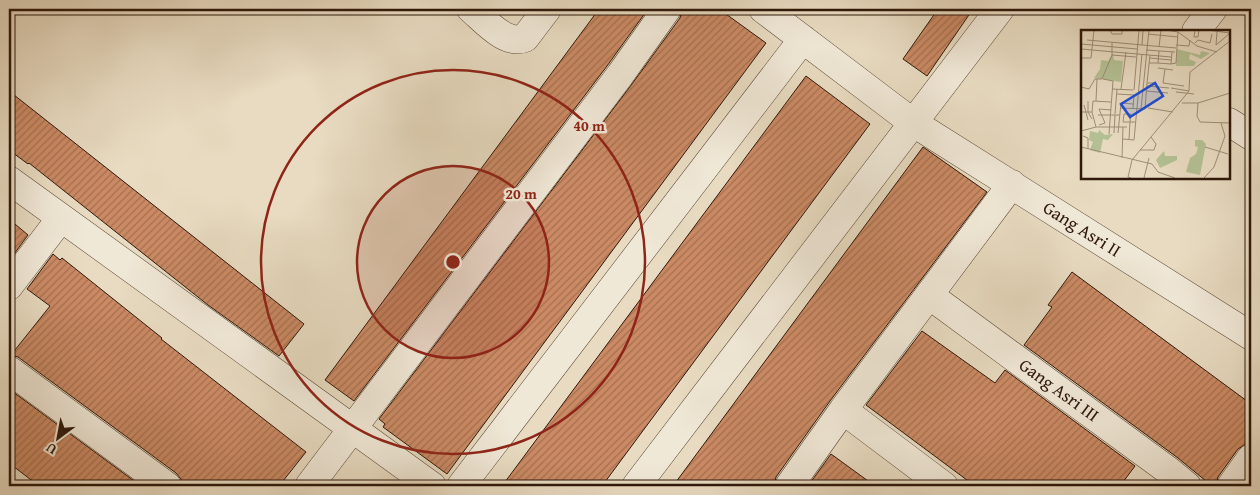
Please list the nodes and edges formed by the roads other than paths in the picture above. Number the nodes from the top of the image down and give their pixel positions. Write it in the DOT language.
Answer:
graph roads {
  1 [pos="471,9"];
  2 [pos="547,9"];
  3 [pos="667,9"];
  4 [pos="763,9"];
  5 [pos="1000,9"];
  6 [pos="1212,9"];
  7 [pos="1197,30"];
  8 [pos="803,39"];
  9 [pos="912,122"];
  10 [pos="1230,123"];
  11 [pos="1251,136"];
  12 [pos="9,180"];
  13 [pos="1012,184"];
  14 [pos="61,218"];
  15 [pos="9,286"];
  16 [pos="929,295"];
  17 [pos="1251,336"];
  18 [pos="9,370"];
  19 [pos="843,410"];
  20 [pos="352,428"];
  21 [pos="1251,458"];
  22 [pos="1171,481"];
  23 [pos="167,486"];
  24 [pos="309,486"];
  25 [pos="432,486"];
  26 [pos="461,486"];
  27 [pos="636,486"];
  28 [pos="789,486"];
  29 [pos="944,486"];
  30 [pos="1231,486"];
  1 -- 2 [label="street"];
  3 -- 20 [label="street"];
  4 -- 8 [label="street, Gang Asri II"];
  5 -- 9 [label="street"];
  6 -- 7 [label="street"];
  8 -- 9 [label="street, Gang Asri II"];
  8 -- 26 [label="street"];
  9 -- 13 [label="street, Gang Asri II"];
  9 -- 27 [label="street"];
  10 -- 11 [label="street"];
  12 -- 14 [label="street"];
  13 -- 16 [label="street"];
  13 -- 17 [label="street, Gang Asri II"];
  14 -- 15 [label="street"];
  14 -- 20 [label="street"];
  16 -- 19 [label="street"];
  16 -- 22 [label="street, Gang Asri III"];
  18 -- 23 [label="street"];
  19 -- 28 [label="street"];
  19 -- 29 [label="street"];
  20 -- 24 [label="street"];
  20 -- 25 [label="street"];
  21 -- 30 [label="street"];
}
